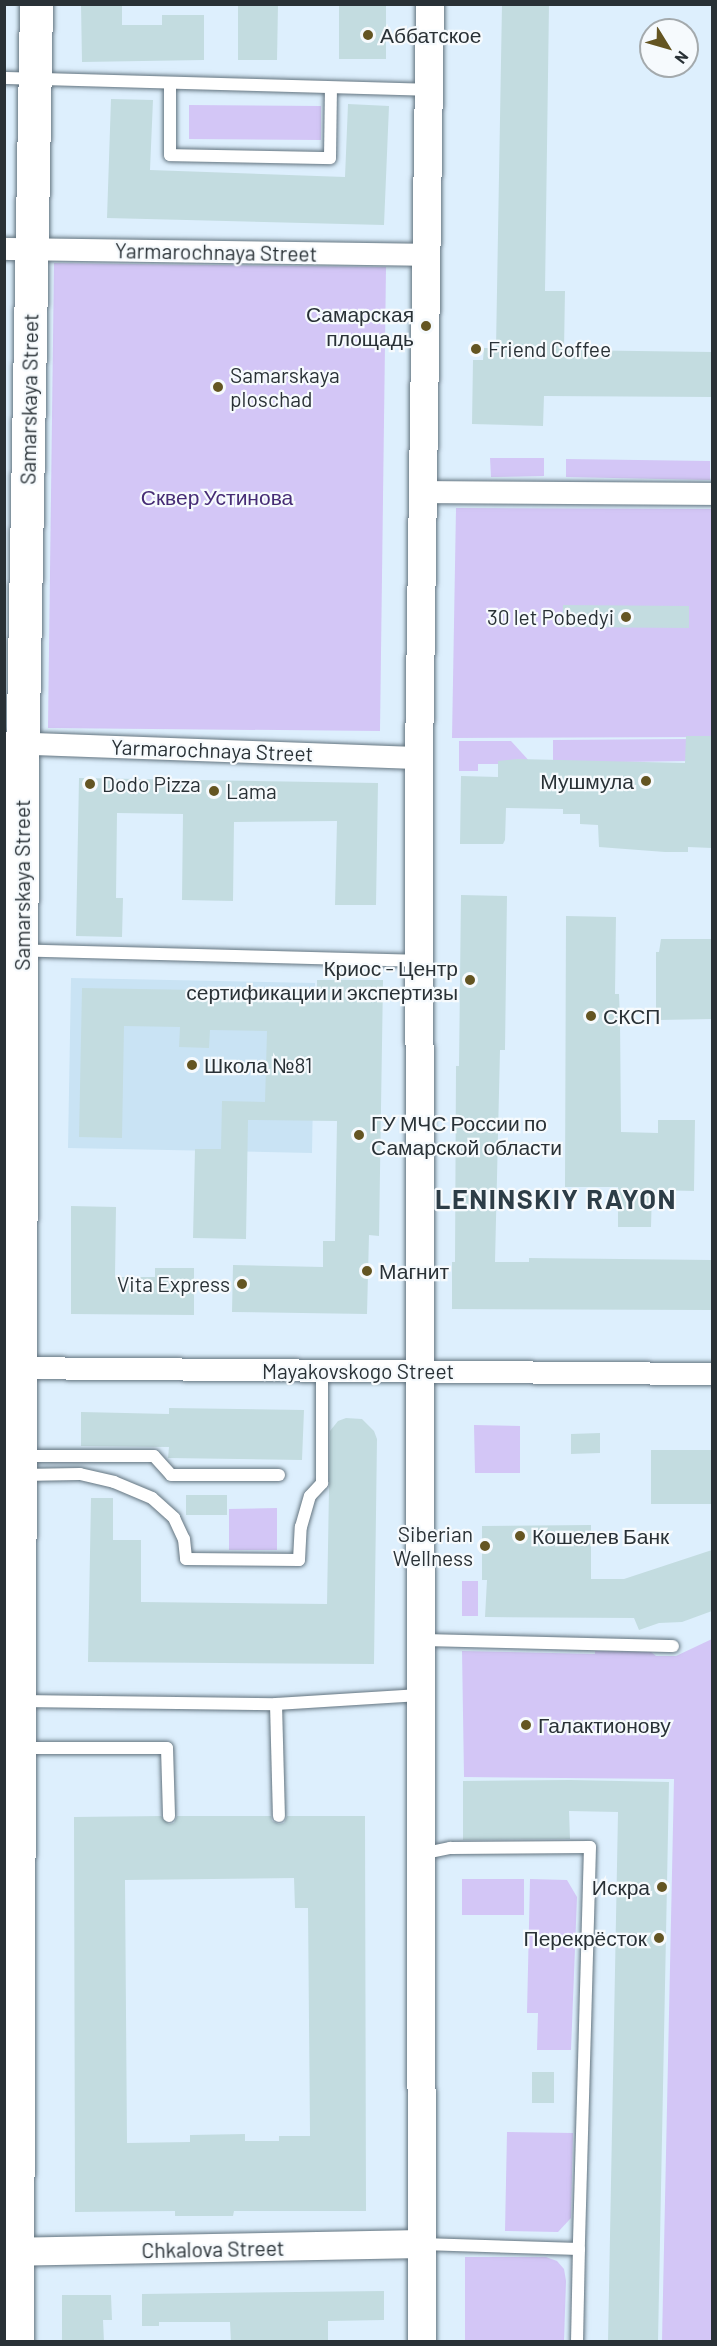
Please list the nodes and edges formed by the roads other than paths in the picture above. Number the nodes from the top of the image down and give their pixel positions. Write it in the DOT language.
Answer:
graph roads {
  1 [pos="36,4"];
  2 [pos="430,4"];
  3 [pos="19,79"];
  4 [pos="170,84"];
  5 [pos="331,88"];
  6 [pos="429,90"];
  7 [pos="18,249"];
  8 [pos="427,255"];
  9 [pos="424,492"];
  10 [pos="712,494"];
  11 [pos="14,744"];
  12 [pos="419,758"];
  13 [pos="14,950"];
  14 [pos="419,961"];
  15 [pos="11,1368"];
  16 [pos="322,1371"];
  17 [pos="420,1371"];
  18 [pos="712,1374"];
  19 [pos="18,1465"];
  20 [pos="279,1475"];
  21 [pos="420,1640"];
  22 [pos="673,1646"];
  23 [pos="420,1695"];
  24 [pos="18,1701"];
  25 [pos="276,1704"];
  26 [pos="18,1748"];
  27 [pos="169,1816"];
  28 [pos="279,1816"];
  29 [pos="421,1854"];
  30 [pos="422,2244"];
  31 [pos="579,2249"];
  32 [pos="10,2252"];
  33 [pos="17,2342"];
  34 [pos="422,2342"];
  35 [pos="577,2342"];
  1 -- 3 [label="main road, Samarskaya Street"];
  2 -- 6 [label="street"];
  3 -- 4 [label="lane"];
  3 -- 7 [label="main road, Samarskaya Street"];
  4 -- 5 [label="lane"];
  4 -- 5 [label="lane"];
  5 -- 6 [label="lane"];
  6 -- 8 [label="street"];
  7 -- 8 [label="street, Yarmarochnaya Street"];
  7 -- 11 [label="main road, Samarskaya Street"];
  8 -- 9 [label="street"];
  9 -- 10 [label="street"];
  9 -- 12 [label="street"];
  11 -- 12 [label="street, Yarmarochnaya Street"];
  11 -- 13 [label="main road, Samarskaya Street"];
  12 -- 14 [label="street"];
  13 -- 14 [label="lane"];
  13 -- 15 [label="main road, Samarskaya Street"];
  14 -- 17 [label="street"];
  15 -- 16 [label="street, Mayakovskogo Street"];
  15 -- 19 [label="main road, Samarskaya Street"];
  16 -- 17 [label="street, Mayakovskogo Street"];
  16 -- 19 [label="lane"];
  17 -- 18 [label="street, Mayakovskogo Street"];
  17 -- 21 [label="street"];
  19 -- 20 [label="lane"];
  19 -- 24 [label="main road, Samarskaya Street"];
  21 -- 22 [label="lane"];
  21 -- 23 [label="street"];
  23 -- 25 [label="lane"];
  23 -- 29 [label="street"];
  24 -- 25 [label="lane"];
  24 -- 26 [label="main road, Samarskaya Street"];
  25 -- 28 [label="lane"];
  26 -- 27 [label="lane"];
  26 -- 32 [label="main road, Samarskaya Street"];
  29 -- 30 [label="street"];
  29 -- 31 [label="lane"];
  30 -- 31 [label="lane"];
  30 -- 32 [label="street, Chkalova Street"];
  30 -- 34 [label="street"];
  31 -- 35 [label="lane"];
  32 -- 33 [label="main road, Samarskaya Street"];
}
